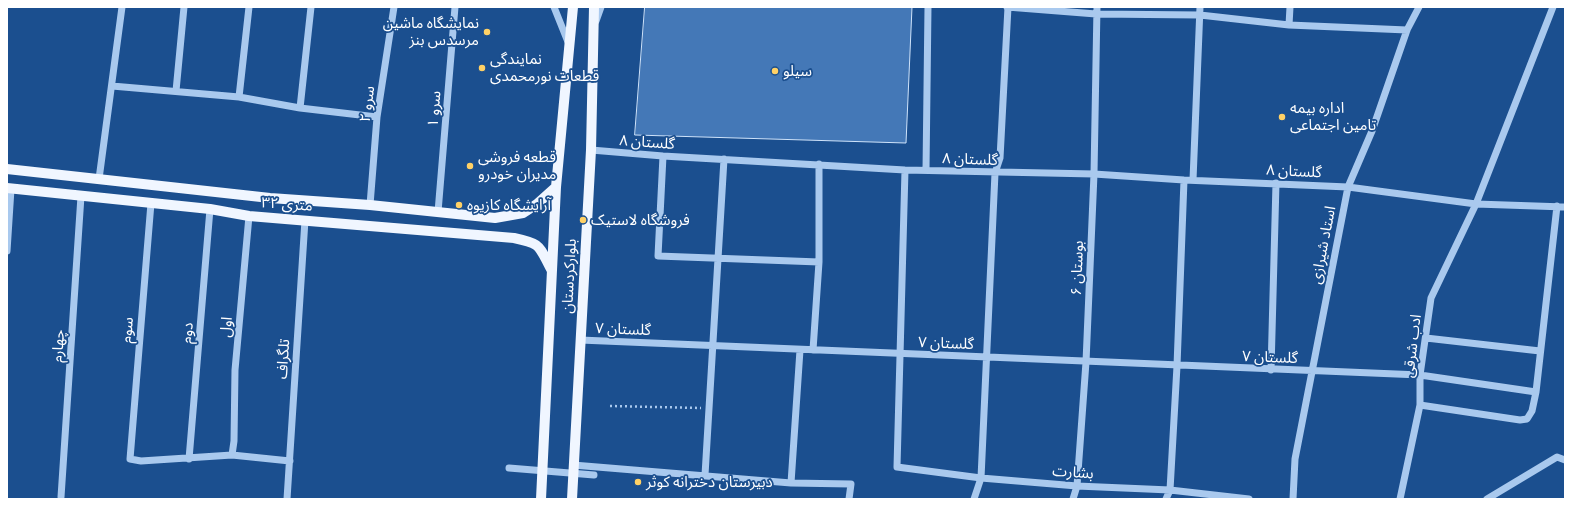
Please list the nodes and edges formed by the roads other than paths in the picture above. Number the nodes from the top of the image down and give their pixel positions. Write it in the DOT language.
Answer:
graph roads {
  1 [pos="122,7"];
  2 [pos="184,7"];
  3 [pos="249,7"];
  4 [pos="311,7"];
  5 [pos="394,7"];
  6 [pos="455,7"];
  7 [pos="554,7"];
  8 [pos="573,7"];
  9 [pos="594,7"];
  10 [pos="601,7"];
  11 [pos="928,7"];
  12 [pos="1008,7"];
  13 [pos="1200,7"];
  14 [pos="1290,7"];
  15 [pos="1419,7"];
  16 [pos="1553,7"];
  17 [pos="1097,10"];
  18 [pos="1200,15"];
  19 [pos="1289,25"];
  20 [pos="1407,30"];
  21 [pos="594,31"];
  22 [pos="569,45"];
  23 [pos="112,86"];
  24 [pos="176,91"];
  25 [pos="239,97"];
  26 [pos="300,108"];
  27 [pos="377,117"];
  28 [pos="591,150"];
  29 [pos="663,156"];
  30 [pos="724,159"];
  31 [pos="819,164"];
  32 [pos="7,169"];
  33 [pos="905,170"];
  34 [pos="926,170"];
  35 [pos="995,173"];
  36 [pos="1094,174"];
  37 [pos="99,179"];
  38 [pos="1184,180"];
  39 [pos="1193,180"];
  40 [pos="1276,183"];
  41 [pos="556,187"];
  42 [pos="1348,187"];
  43 [pos="9,189"];
  44 [pos="81,196"];
  45 [pos="151,204"];
  46 [pos="1476,204"];
  47 [pos="370,205"];
  48 [pos="1561,207"];
  49 [pos="210,209"];
  50 [pos="438,212"];
  51 [pos="249,216"];
  52 [pos="305,220"];
  53 [pos="7,251"];
  54 [pos="719,259"];
  55 [pos="819,262"];
  56 [pos="551,269"];
  57 [pos="1426,338"];
  58 [pos="580,340"];
  59 [pos="713,346"];
  60 [pos="800,350"];
  61 [pos="813,350"];
  62 [pos="1540,351"];
  63 [pos="900,354"];
  64 [pos="986,358"];
  65 [pos="1086,362"];
  66 [pos="1177,366"];
  67 [pos="1271,370"];
  68 [pos="1312,372"];
  69 [pos="1420,375"];
  70 [pos="1536,392"];
  71 [pos="1420,405"];
  72 [pos="232,455"];
  73 [pos="189,459"];
  74 [pos="290,460"];
  75 [pos="1565,460"];
  76 [pos="509,468"];
  77 [pos="573,469"];
  78 [pos="542,471"];
  79 [pos="594,475"];
  80 [pos="705,475"];
  81 [pos="981,478"];
  82 [pos="792,483"];
  83 [pos="1077,486"];
  84 [pos="1170,490"];
  85 [pos="61,497"];
  86 [pos="287,499"];
  87 [pos="541,499"];
  88 [pos="572,499"];
  89 [pos="849,499"];
  90 [pos="974,499"];
  91 [pos="1073,499"];
  92 [pos="1166,499"];
  93 [pos="1249,499"];
  94 [pos="1293,499"];
  95 [pos="1400,499"];
  96 [pos="1487,499"];
  1 -- 23 [label="street"];
  2 -- 24 [label="street"];
  3 -- 25 [label="street"];
  4 -- 26 [label="street"];
  5 -- 27 [label="street, سرو ۲"];
  6 -- 50 [label="street, سرو ۱"];
  7 -- 22 [label="street, بلوارکردستان"];
  8 -- 22 [label="main road, بلوارکردستان"];
  9 -- 21 [label="main road, بلوارکردستان"];
  10 -- 21 [label="street"];
  11 -- 34 [label="street"];
  12 -- 17 [label="street"];
  12 -- 35 [label="street"];
  13 -- 18 [label="street"];
  14 -- 19 [label="street"];
  15 -- 20 [label="street, استاد شیرازی"];
  16 -- 46 [label="street, ادب شرقی"];
  17 -- 18 [label="street"];
  17 -- 36 [label="street, بوستان ۶"];
  18 -- 19 [label="street"];
  18 -- 39 [label="street"];
  19 -- 20 [label="street"];
  20 -- 42 [label="street, استاد شیرازی"];
  21 -- 28 [label="main road, بلوارکردستان"];
  22 -- 41 [label="main road, بلوارکردستان"];
  23 -- 24 [label="street"];
  23 -- 37 [label="street"];
  24 -- 25 [label="street"];
  25 -- 26 [label="street"];
  26 -- 27 [label="street"];
  27 -- 47 [label="street, سرو ۲"];
  28 -- 29 [label="street, گلستان ۸"];
  28 -- 58 [label="main road, بلوارکردستان"];
  29 -- 30 [label="street, گلستان ۸"];
  29 -- 54 [label="street"];
  30 -- 31 [label="street, گلستان ۸"];
  30 -- 54 [label="street"];
  31 -- 33 [label="street, گلستان ۸"];
  31 -- 55 [label="street"];
  32 -- 37 [label="main road, ۳۲ متری"];
  33 -- 34 [label="street, گلستان ۸"];
  33 -- 63 [label="street"];
  34 -- 35 [label="street, گلستان ۸"];
  35 -- 36 [label="street, گلستان ۸"];
  35 -- 64 [label="street"];
  36 -- 38 [label="street, گلستان ۸"];
  36 -- 65 [label="street, بوستان ۶"];
  37 -- 47 [label="main road, ۳۲ متری"];
  38 -- 39 [label="street, گلستان ۸"];
  38 -- 66 [label="street"];
  39 -- 40 [label="street, گلستان ۸"];
  40 -- 42 [label="street, گلستان ۸"];
  40 -- 67 [label="street"];
  41 -- 50 [label="main road, ۳۲ متری"];
  41 -- 56 [label="main road, بلوارکردستان"];
  42 -- 46 [label="street, گلستان ۸"];
  42 -- 68 [label="street, استاد شیرازی"];
  43 -- 44 [label="main road, ۳۲ متری"];
  43 -- 53 [label="street"];
  44 -- 45 [label="main road, ۳۲ متری"];
  44 -- 85 [label="street, چهارم"];
  45 -- 49 [label="main road, ۳۲ متری"];
  45 -- 73 [label="street, سوم"];
  46 -- 48 [label="street, گلستان ۸"];
  46 -- 57 [label="street, ادب شرقی"];
  47 -- 50 [label="main road, ۳۲ متری"];
  48 -- 62 [label="street"];
  49 -- 51 [label="main road, ۳۲ متری"];
  49 -- 73 [label="street, دوم"];
  51 -- 52 [label="main road, ۳۲ متری"];
  51 -- 72 [label="street, اول"];
  52 -- 56 [label="main road, ۳۲ متری"];
  52 -- 74 [label="street, تلگراف"];
  54 -- 55 [label="street"];
  54 -- 59 [label="street"];
  55 -- 61 [label="street"];
  56 -- 78 [label="main road, بلوارکردستان"];
  57 -- 62 [label="street"];
  57 -- 69 [label="street, ادب شرقی"];
  58 -- 59 [label="street, گلستان ۷"];
  58 -- 77 [label="main road, بلوارکردستان"];
  59 -- 60 [label="street, گلستان ۷"];
  59 -- 80 [label="street"];
  60 -- 61 [label="street, گلستان ۷"];
  60 -- 82 [label="street"];
  61 -- 63 [label="street, گلستان ۷"];
  62 -- 70 [label="street"];
  63 -- 64 [label="street, گلستان ۷"];
  63 -- 81 [label="street, بشارت"];
  64 -- 65 [label="street, گلستان ۷"];
  64 -- 81 [label="street"];
  65 -- 66 [label="street, گلستان ۷"];
  65 -- 83 [label="street, بوستان ۶"];
  66 -- 67 [label="street, گلستان ۷"];
  66 -- 84 [label="street"];
  67 -- 68 [label="street, گلستان ۷"];
  68 -- 69 [label="street, گلستان ۷"];
  68 -- 94 [label="street, استاد شیرازی"];
  69 -- 70 [label="street, گلستان ۷"];
  69 -- 71 [label="street, ادب شرقی"];
  70 -- 71 [label="street"];
  71 -- 95 [label="street, ادب شرقی"];
  72 -- 73 [label="street"];
  72 -- 74 [label="street"];
  74 -- 86 [label="street, تلگراف"];
  75 -- 96 [label="street"];
  76 -- 78 [label="street"];
  77 -- 78 [label="street"];
  77 -- 79 [label="street"];
  77 -- 80 [label="street"];
  77 -- 88 [label="main road, بلوارکردستان"];
  78 -- 87 [label="main road, بلوارکردستان"];
  80 -- 82 [label="street"];
  81 -- 83 [label="street, بشارت"];
  81 -- 90 [label="street"];
  82 -- 89 [label="street"];
  83 -- 84 [label="street, بشارت"];
  83 -- 91 [label="street, بوستان ۶"];
  84 -- 92 [label="street"];
  84 -- 93 [label="street, بشارت"];
}
